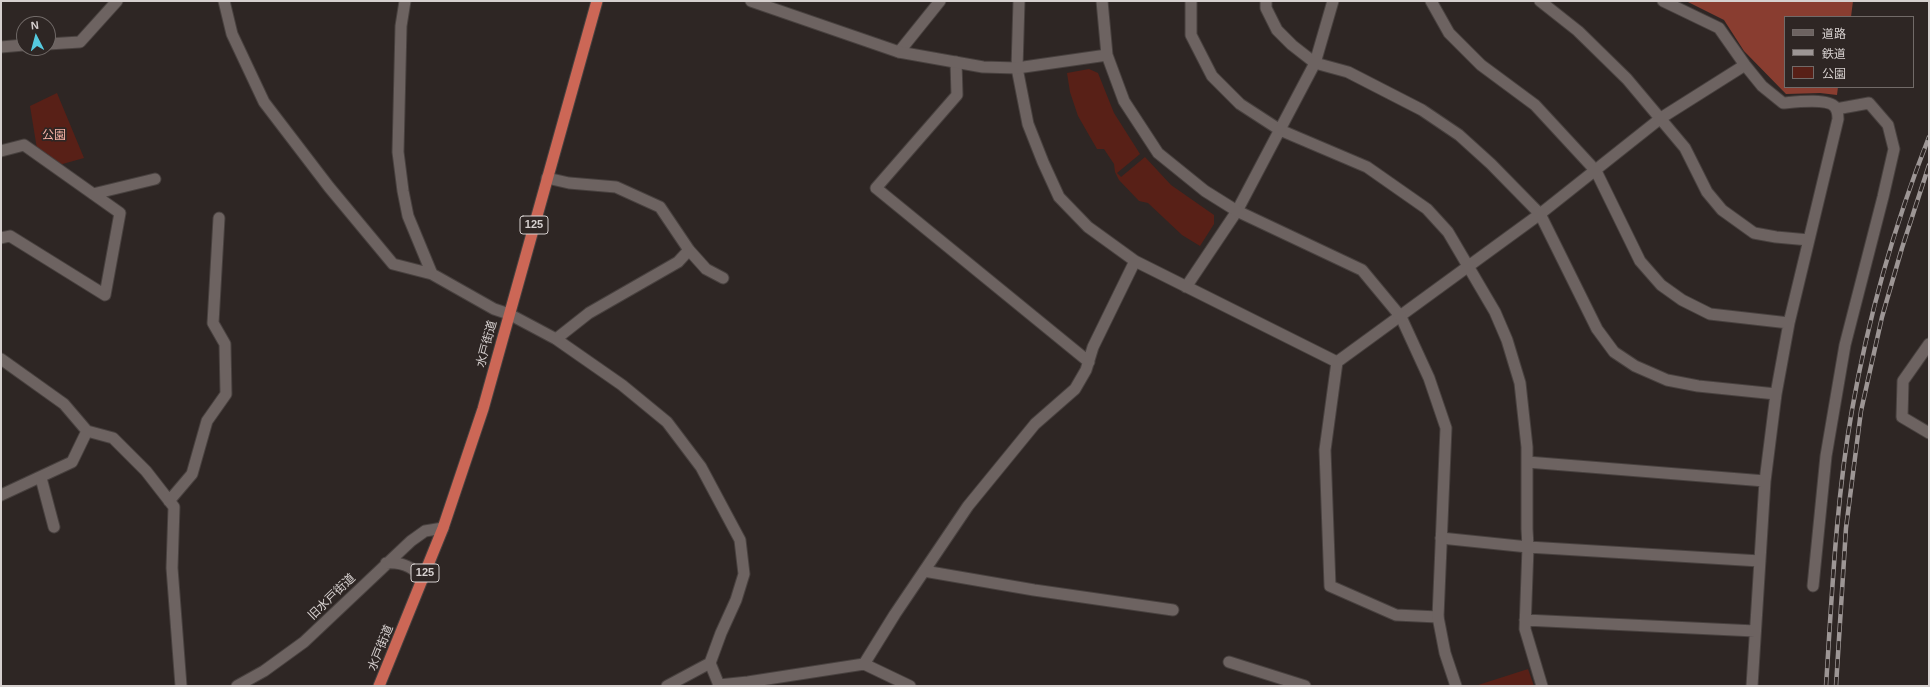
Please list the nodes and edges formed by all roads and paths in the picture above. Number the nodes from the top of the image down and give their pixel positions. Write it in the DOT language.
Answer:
graph roads {
  1 [pos="117,1"];
  2 [pos="224,1"];
  3 [pos="405,1"];
  4 [pos="597,1"];
  5 [pos="751,1"];
  6 [pos="940,1"];
  7 [pos="1019,1"];
  8 [pos="1102,1"];
  9 [pos="1191,1"];
  10 [pos="1266,1"];
  11 [pos="1332,1"];
  12 [pos="1431,1"];
  13 [pos="1540,1"];
  14 [pos="1663,1"];
  15 [pos="56,44"];
  16 [pos="16,46"];
  17 [pos="1,47"];
  18 [pos="899,52"];
  19 [pos="1107,55"];
  20 [pos="956,62"];
  21 [pos="1315,63"];
  22 [pos="1745,65"];
  23 [pos="1018,68"];
  24 [pos="1836,109"];
  25 [pos="1661,118"];
  26 [pos="1280,130"];
  27 [pos="1,151"];
  28 [pos="1596,171"];
  29 [pos="547,178"];
  30 [pos="155,179"];
  31 [pos="93,194"];
  32 [pos="1236,211"];
  33 [pos="1540,214"];
  34 [pos="220,218"];
  35 [pos="1,238"];
  36 [pos="1809,240"];
  37 [pos="689,250"];
  38 [pos="1135,260"];
  39 [pos="1467,268"];
  40 [pos="432,274"];
  41 [pos="723,278"];
  42 [pos="1186,288"];
  43 [pos="509,314"];
  44 [pos="1401,317"];
  45 [pos="1789,323"];
  46 [pos="556,339"];
  47 [pos="1929,344"];
  48 [pos="1,359"];
  49 [pos="1089,362"];
  50 [pos="1337,362"];
  51 [pos="1776,394"];
  52 [pos="87,431"];
  53 [pos="1929,433"];
  54 [pos="1527,462"];
  55 [pos="41,478"];
  56 [pos="1765,481"];
  57 [pos="1,495"];
  58 [pos="169,501"];
  59 [pos="54,527"];
  60 [pos="443,528"];
  61 [pos="1441,538"];
  62 [pos="1528,547"];
  63 [pos="1760,561"];
  64 [pos="386,563"];
  65 [pos="924,571"];
  66 [pos="422,580"];
  67 [pos="1813,586"];
  68 [pos="1173,610"];
  69 [pos="1438,617"];
  70 [pos="1525,620"];
  71 [pos="1755,631"];
  72 [pos="1229,662"];
  73 [pos="710,663"];
  74 [pos="864,664"];
  75 [pos="718,685"];
  76 [pos="181,686"];
  77 [pos="237,686"];
  78 [pos="379,686"];
  79 [pos="667,686"];
  80 [pos="910,686"];
  81 [pos="1305,686"];
  82 [pos="1456,686"];
  83 [pos="1542,686"];
  84 [pos="1752,686"];
  1 -- 15 [label="street"];
  2 -- 40 [label="street"];
  3 -- 40 [label="street"];
  4 -- 29 [label="highway, 水戸街道 / 125"];
  5 -- 18 [label="street"];
  6 -- 18 [label="street"];
  7 -- 23 [label="street"];
  8 -- 19 [label="street"];
  9 -- 26 [label="street"];
  10 -- 21 [label="street"];
  11 -- 21 [label="street"];
  12 -- 28 [label="street"];
  13 -- 25 [label="street"];
  14 -- 22 [label="street"];
  16 -- 17 [label="street"];
  18 -- 20 [label="street"];
  19 -- 23 [label="street"];
  19 -- 32 [label="street"];
  20 -- 23 [label="street"];
  20 -- 49 [label="street"];
  21 -- 26 [label="street"];
  21 -- 33 [label="street"];
  22 -- 24 [label="street"];
  22 -- 25 [label="street"];
  23 -- 38 [label="street"];
  24 -- 36 [label="street"];
  24 -- 67 [label="street"];
  25 -- 28 [label="street"];
  25 -- 36 [label="street"];
  26 -- 32 [label="street"];
  26 -- 39 [label="street"];
  27 -- 31 [label="street"];
  28 -- 33 [label="street"];
  28 -- 45 [label="street"];
  29 -- 37 [label="street"];
  29 -- 43 [label="highway, 水戸街道 / 125"];
  30 -- 31 [label="street"];
  31 -- 35 [label="street"];
  32 -- 42 [label="street"];
  32 -- 44 [label="street"];
  33 -- 39 [label="street"];
  33 -- 51 [label="street"];
  34 -- 58 [label="street"];
  36 -- 45 [label="street"];
  37 -- 41 [label="street"];
  37 -- 46 [label="street"];
  38 -- 42 [label="street"];
  38 -- 49 [label="street"];
  39 -- 44 [label="street"];
  39 -- 54 [label="street"];
  40 -- 43 [label="street"];
  42 -- 50 [label="street"];
  43 -- 46 [label="street"];
  43 -- 60 [label="highway, 水戸街道 / 125"];
  44 -- 50 [label="street"];
  44 -- 61 [label="street"];
  45 -- 51 [label="street"];
  46 -- 73 [label="street"];
  47 -- 53 [label="street"];
  48 -- 52 [label="street"];
  49 -- 65 [label="street"];
  50 -- 69 [label="street"];
  51 -- 56 [label="street"];
  52 -- 55 [label="street"];
  52 -- 58 [label="street"];
  54 -- 56 [label="street"];
  54 -- 62 [label="street"];
  55 -- 57 [label="street"];
  55 -- 59 [label="street"];
  56 -- 63 [label="street"];
  58 -- 76 [label="street"];
  60 -- 64 [label="street, 旧水戸街道"];
  60 -- 66 [label="highway, 水戸街道 / 125"];
  61 -- 62 [label="street"];
  61 -- 69 [label="street"];
  62 -- 63 [label="street"];
  62 -- 70 [label="street"];
  63 -- 71 [label="street"];
  64 -- 66 [label="street"];
  64 -- 77 [label="street, 旧水戸街道"];
  65 -- 68 [label="street"];
  65 -- 74 [label="street"];
  66 -- 78 [label="highway, 水戸街道 / 125"];
  69 -- 82 [label="street"];
  70 -- 71 [label="street"];
  70 -- 83 [label="street"];
  71 -- 84 [label="street"];
  72 -- 81 [label="street"];
  73 -- 75 [label="street"];
  73 -- 79 [label="street"];
  74 -- 75 [label="street"];
  74 -- 80 [label="street"];
}
